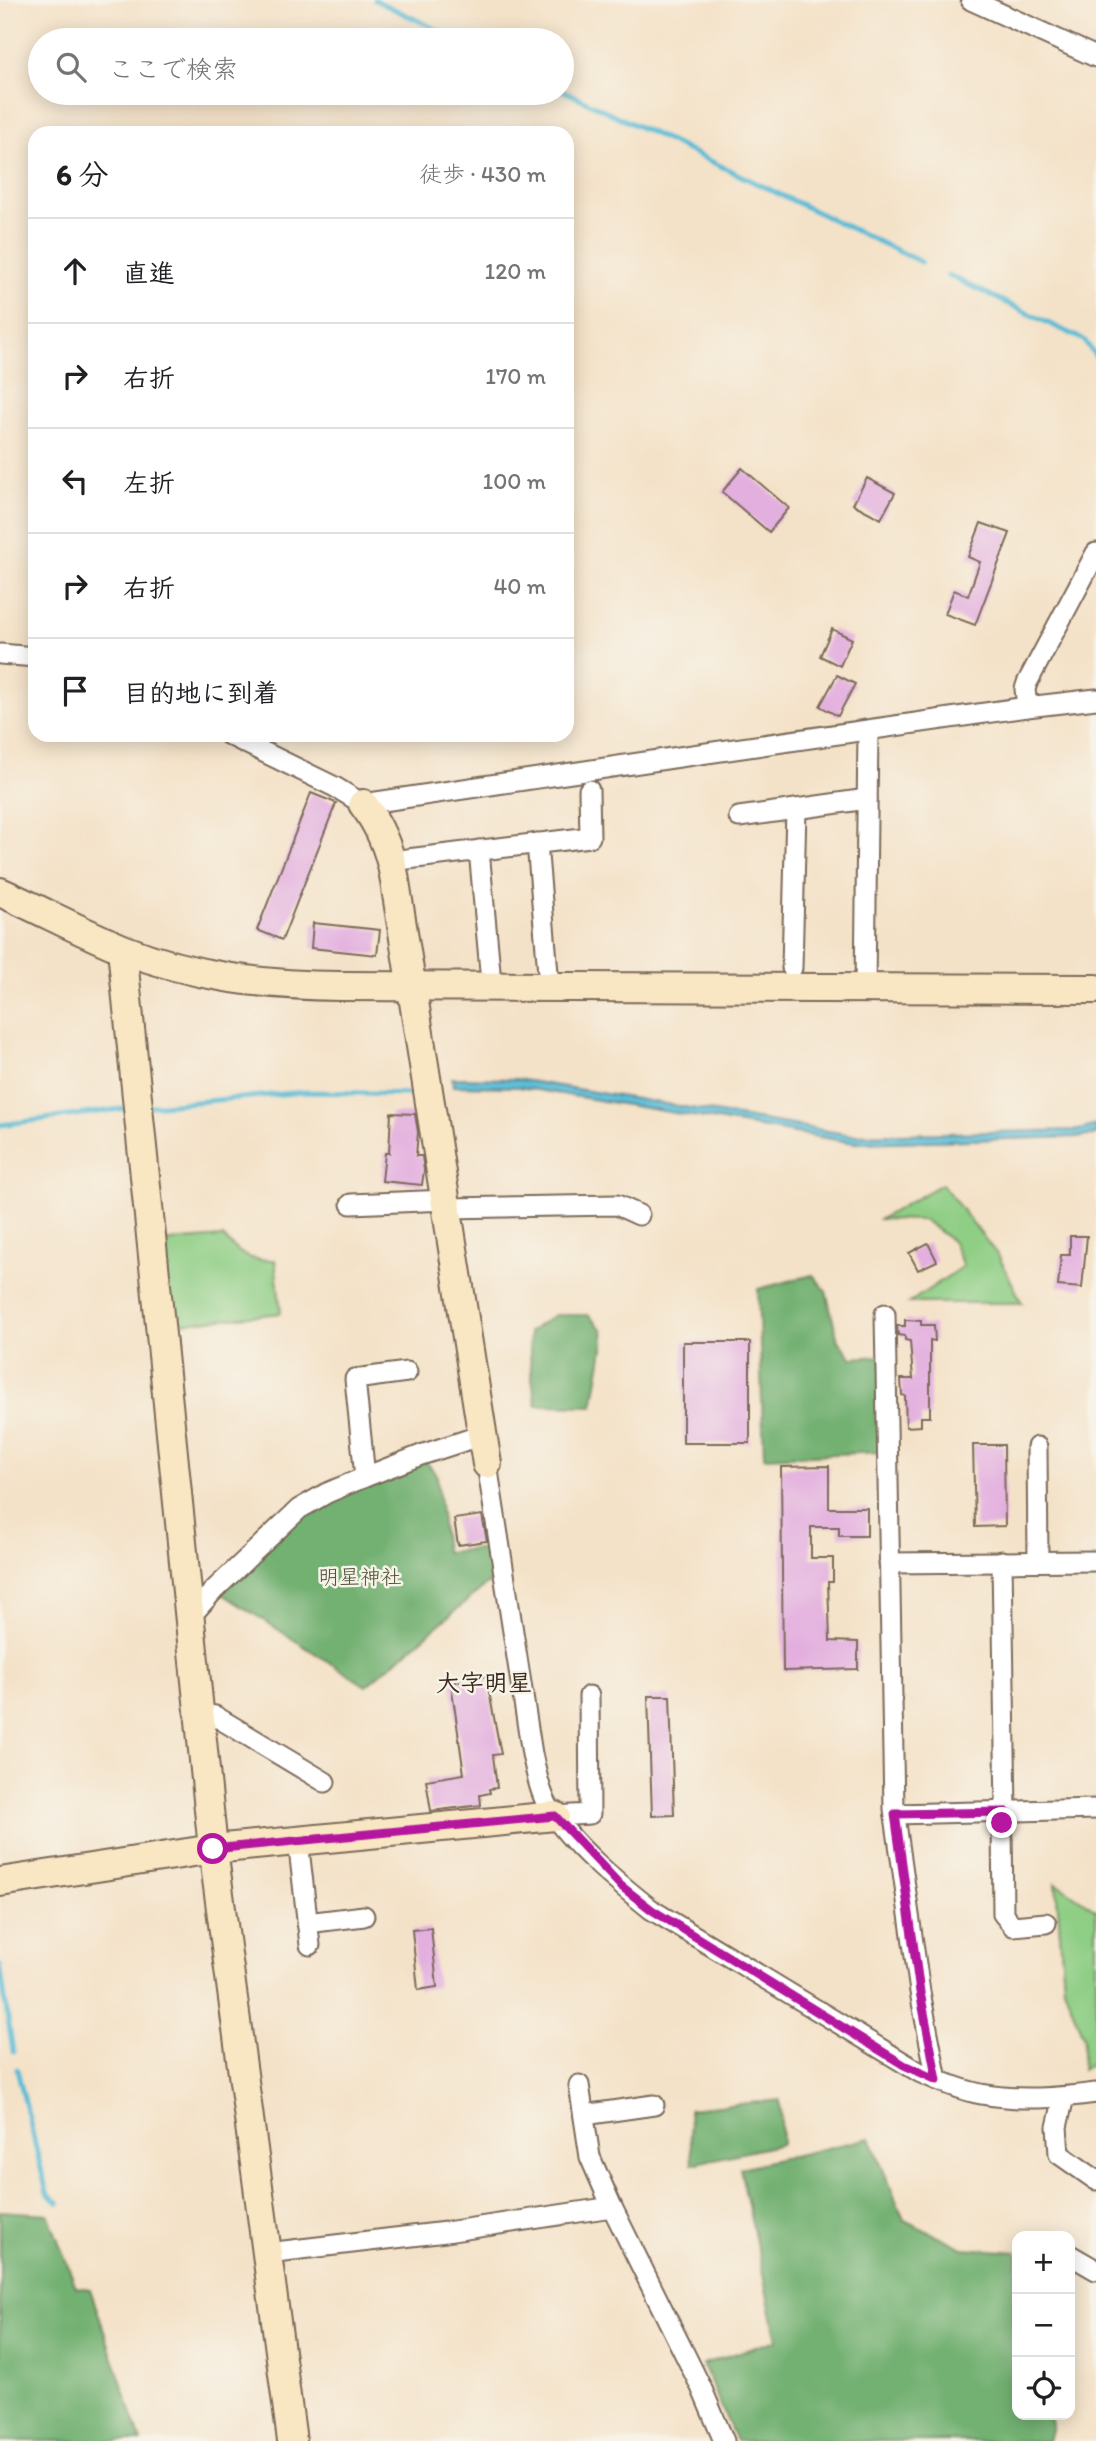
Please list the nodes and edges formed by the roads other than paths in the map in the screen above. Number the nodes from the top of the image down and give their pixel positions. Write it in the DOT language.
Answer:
graph roads {
  1 [pos="971,0"];
  2 [pos="1096,57"];
  3 [pos="1096,553"];
  4 [pos="0,654"];
  5 [pos="28,656"];
  6 [pos="1096,699"];
  7 [pos="1027,707"];
  8 [pos="868,731"];
  9 [pos="243,742"];
  10 [pos="589,790"];
  11 [pos="867,799"];
  12 [pos="363,804"];
  13 [pos="796,809"];
  14 [pos="739,817"];
  15 [pos="537,843"];
  16 [pos="479,850"];
  17 [pos="391,861"];
  18 [pos="0,892"];
  19 [pos="122,948"];
  20 [pos="792,968"];
  21 [pos="490,971"];
  22 [pos="548,972"];
  23 [pos="411,985"];
  24 [pos="865,988"];
  25 [pos="1096,989"];
  26 [pos="351,1204"];
  27 [pos="447,1204"];
  28 [pos="639,1215"];
  29 [pos="886,1314"];
  30 [pos="408,1372"];
  31 [pos="482,1435"];
  32 [pos="1037,1447"];
  33 [pos="486,1464"];
  34 [pos="365,1477"];
  35 [pos="1002,1561"];
  36 [pos="1038,1561"];
  37 [pos="1096,1561"];
  38 [pos="890,1563"];
  39 [pos="189,1618"];
  40 [pos="589,1696"];
  41 [pos="200,1714"];
  42 [pos="325,1782"];
  43 [pos="1096,1809"];
  44 [pos="1006,1812"];
  45 [pos="895,1814"];
  46 [pos="555,1816"];
  47 [pos="298,1840"];
  48 [pos="213,1849"];
  49 [pos="0,1882"];
  50 [pos="364,1916"];
  51 [pos="307,1923"];
  52 [pos="1046,1923"];
  53 [pos="310,1945"];
  54 [pos="937,2080"];
  55 [pos="579,2085"];
  56 [pos="1096,2094"];
  57 [pos="1064,2097"];
  58 [pos="654,2105"];
  59 [pos="584,2115"];
  60 [pos="1096,2180"];
  61 [pos="612,2207"];
  62 [pos="267,2253"];
  63 [pos="1075,2258"];
  64 [pos="1096,2270"];
  65 [pos="292,2441"];
  66 [pos="724,2441"];
  1 -- 2 [label="street"];
  3 -- 7 [label="street"];
  4 -- 5 [label="street"];
  6 -- 7 [label="street"];
  7 -- 8 [label="street"];
  8 -- 11 [label="street"];
  8 -- 12 [label="street"];
  9 -- 12 [label="street"];
  10 -- 15 [label="street"];
  11 -- 13 [label="street"];
  11 -- 24 [label="street"];
  12 -- 17 [label="street"];
  13 -- 14 [label="street"];
  13 -- 20 [label="street"];
  15 -- 16 [label="street"];
  15 -- 22 [label="street"];
  16 -- 17 [label="street"];
  16 -- 21 [label="street"];
  17 -- 23 [label="street"];
  18 -- 19 [label="street"];
  19 -- 23 [label="street"];
  19 -- 39 [label="street"];
  23 -- 24 [label="street"];
  23 -- 27 [label="street"];
  24 -- 25 [label="street"];
  26 -- 27 [label="street"];
  27 -- 28 [label="street"];
  27 -- 31 [label="street"];
  29 -- 38 [label="street"];
  30 -- 34 [label="street"];
  31 -- 33 [label="street"];
  31 -- 34 [label="street"];
  32 -- 36 [label="street"];
  33 -- 46 [label="street"];
  34 -- 39 [label="street"];
  35 -- 36 [label="street"];
  35 -- 38 [label="street"];
  35 -- 44 [label="street"];
  36 -- 37 [label="street"];
  38 -- 45 [label="street"];
  39 -- 41 [label="street"];
  40 -- 46 [label="street"];
  41 -- 42 [label="street"];
  41 -- 48 [label="street"];
  43 -- 44 [label="street"];
  44 -- 45 [label="street"];
  44 -- 52 [label="street"];
  45 -- 54 [label="street"];
  46 -- 47 [label="street"];
  46 -- 54 [label="street"];
  47 -- 48 [label="street"];
  47 -- 51 [label="street"];
  48 -- 49 [label="street"];
  48 -- 62 [label="street"];
  50 -- 51 [label="street"];
  51 -- 53 [label="street"];
  54 -- 57 [label="street"];
  55 -- 59 [label="street"];
  56 -- 57 [label="street"];
  57 -- 60 [label="street"];
  58 -- 59 [label="street"];
  59 -- 61 [label="street"];
  61 -- 62 [label="street"];
  61 -- 66 [label="street"];
  62 -- 65 [label="street"];
  63 -- 64 [label="street"];
}
